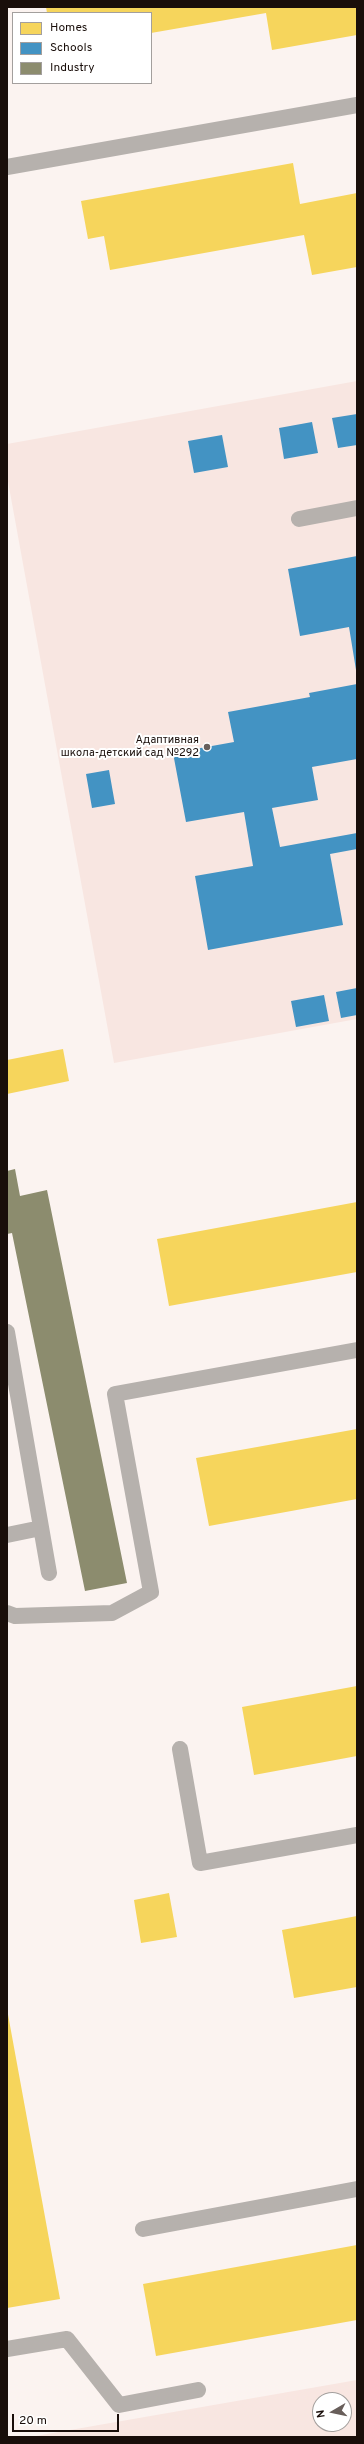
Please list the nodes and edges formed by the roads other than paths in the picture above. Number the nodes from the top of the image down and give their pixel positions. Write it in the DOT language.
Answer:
graph roads {
  1 [pos="357,105"];
  2 [pos="7,167"];
  3 [pos="357,508"];
  4 [pos="299,519"];
  5 [pos="7,1332"];
  6 [pos="357,1350"];
  7 [pos="41,1528"];
  8 [pos="7,1535"];
  9 [pos="49,1573"];
  10 [pos="7,1613"];
  11 [pos="180,1749"];
  12 [pos="357,1835"];
  13 [pos="357,2190"];
  14 [pos="143,2229"];
  15 [pos="7,2349"];
  16 [pos="198,2390"];
  1 -- 2 [label="lane"];
  3 -- 4 [label="lane"];
  5 -- 7 [label="lane"];
  6 -- 10 [label="lane"];
  7 -- 8 [label="lane"];
  7 -- 9 [label="lane"];
  11 -- 12 [label="lane"];
  13 -- 14 [label="lane"];
  15 -- 16 [label="lane"];
}
